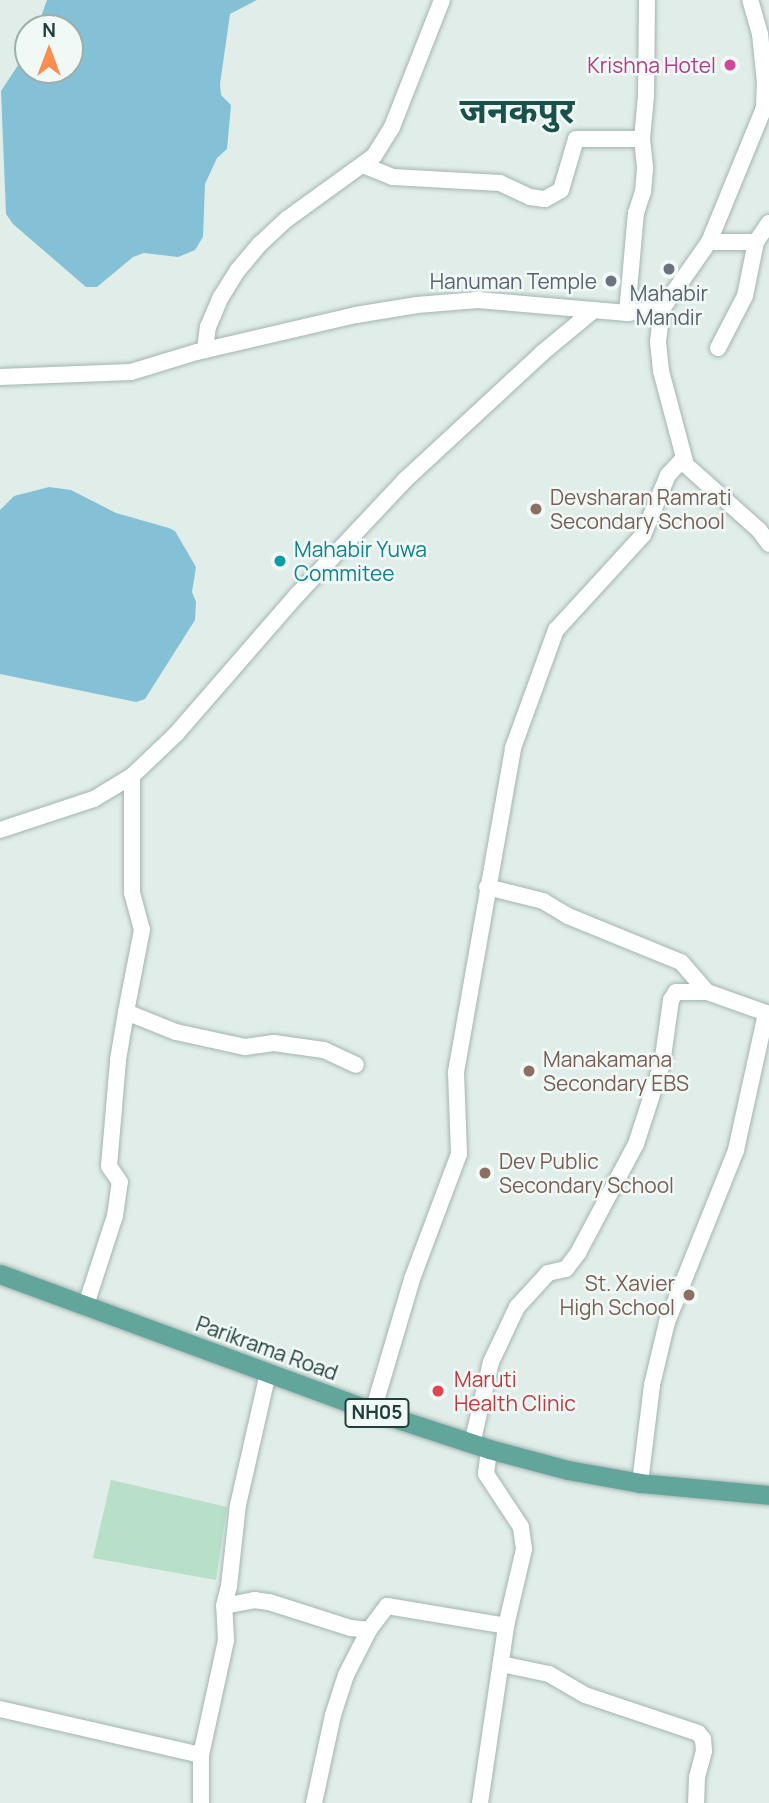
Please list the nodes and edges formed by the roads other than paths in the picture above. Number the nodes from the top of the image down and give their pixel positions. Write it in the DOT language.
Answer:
graph roads {
  1 [pos="442,0"];
  2 [pos="647,0"];
  3 [pos="750,0"];
  4 [pos="642,139"];
  5 [pos="363,165"];
  6 [pos="769,223"];
  7 [pos="709,242"];
  8 [pos="756,242"];
  9 [pos="662,309"];
  10 [pos="594,310"];
  11 [pos="627,313"];
  12 [pos="718,348"];
  13 [pos="205,350"];
  14 [pos="0,377"];
  15 [pos="683,459"];
  16 [pos="769,544"];
  17 [pos="132,776"];
  18 [pos="0,830"];
  19 [pos="487,887"];
  20 [pos="707,992"];
  21 [pos="126,1012"];
  22 [pos="767,1013"];
  23 [pos="356,1065"];
  24 [pos="0,1274"];
  25 [pos="86,1305"];
  26 [pos="268,1373"];
  27 [pos="373,1411"];
  28 [pos="480,1446"];
  29 [pos="640,1483"];
  30 [pos="769,1495"];
  31 [pos="223,1606"];
  32 [pos="506,1626"];
  33 [pos="369,1630"];
  34 [pos="501,1664"];
  35 [pos="0,1709"];
  36 [pos="201,1755"];
  37 [pos="201,1803"];
  38 [pos="314,1803"];
  39 [pos="480,1803"];
  40 [pos="696,1803"];
  1 -- 5 [label="street"];
  2 -- 4 [label="street"];
  3 -- 7 [label="street"];
  4 -- 5 [label="street"];
  4 -- 11 [label="street"];
  5 -- 13 [label="street"];
  6 -- 8 [label="street"];
  7 -- 8 [label="street"];
  7 -- 9 [label="street"];
  8 -- 12 [label="street"];
  9 -- 11 [label="street"];
  9 -- 15 [label="street"];
  10 -- 11 [label="street"];
  10 -- 13 [label="street"];
  10 -- 17 [label="street"];
  13 -- 14 [label="street"];
  15 -- 16 [label="street"];
  15 -- 19 [label="street"];
  17 -- 18 [label="street"];
  17 -- 21 [label="street"];
  19 -- 20 [label="street"];
  19 -- 27 [label="street"];
  20 -- 22 [label="street"];
  20 -- 28 [label="street"];
  21 -- 23 [label="street"];
  21 -- 25 [label="street"];
  22 -- 29 [label="street"];
  24 -- 25 [label="main road, Parikrama Road / NH05"];
  25 -- 26 [label="main road, Parikrama Road / NH05"];
  26 -- 27 [label="main road, Parikrama Road / NH05"];
  26 -- 31 [label="street"];
  27 -- 28 [label="main road, Parikrama Road / NH05"];
  28 -- 29 [label="main road, Parikrama Road / NH05"];
  28 -- 32 [label="street"];
  29 -- 30 [label="main road, Parikrama Road / NH05"];
  31 -- 33 [label="street"];
  31 -- 36 [label="street"];
  32 -- 33 [label="street"];
  32 -- 34 [label="street"];
  33 -- 38 [label="street"];
  34 -- 39 [label="street"];
  34 -- 40 [label="street"];
  35 -- 36 [label="street"];
  36 -- 37 [label="street"];
}
